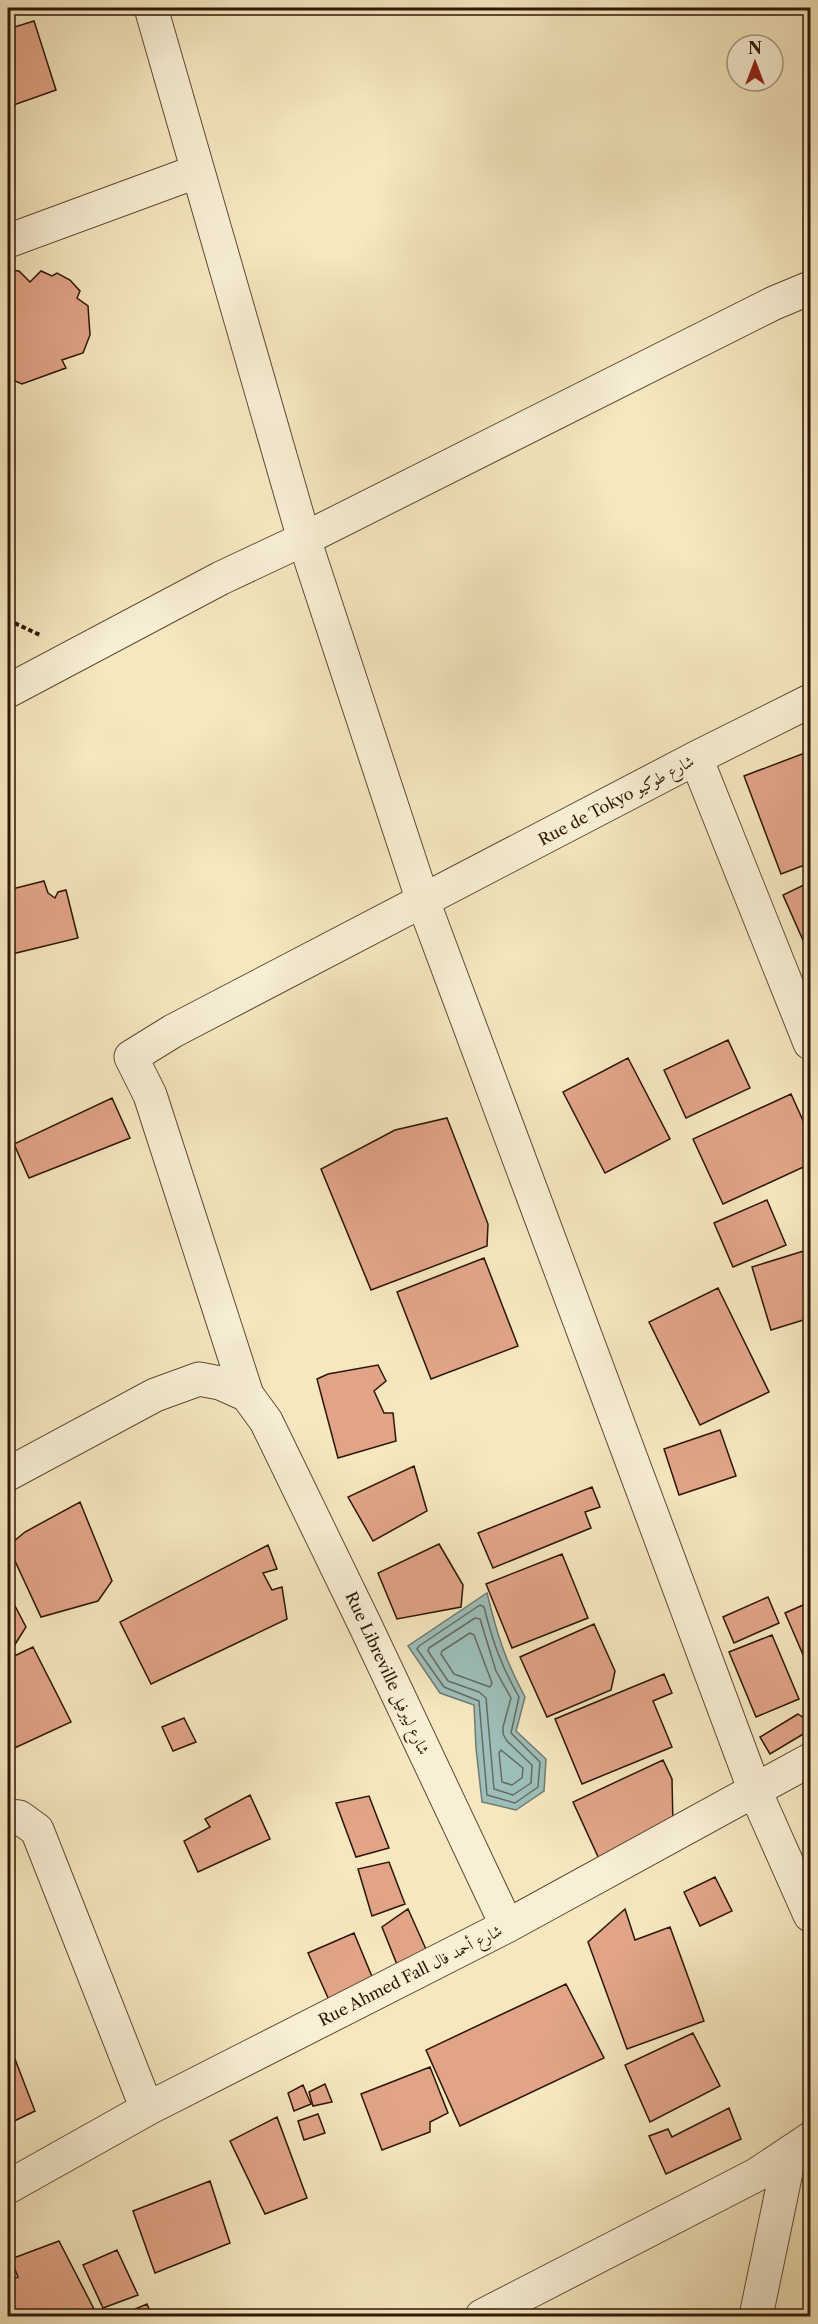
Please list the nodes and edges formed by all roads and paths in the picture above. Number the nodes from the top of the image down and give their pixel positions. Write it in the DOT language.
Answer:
graph roads {
  1 [pos="152,8"];
  2 [pos="198,171"];
  3 [pos="8,241"];
  4 [pos="810,288"];
  5 [pos="304,538"];
  6 [pos="8,691"];
  7 [pos="810,701"];
  8 [pos="696,758"];
  9 [pos="423,901"];
  10 [pos="810,1043"];
  11 [pos="247,1395"];
  12 [pos="8,1474"];
  13 [pos="810,1760"];
  14 [pos="755,1791"];
  15 [pos="8,1816"];
  16 [pos="810,1915"];
  17 [pos="507,1926"];
  18 [pos="147,2109"];
  19 [pos="800,2146"];
  20 [pos="8,2187"];
  21 [pos="482,2316"];
  22 [pos="756,2316"];
  1 -- 2 [label="street"];
  2 -- 3 [label="street"];
  2 -- 5 [label="street"];
  4 -- 5 [label="street"];
  5 -- 6 [label="street"];
  5 -- 9 [label="street"];
  7 -- 8 [label="street, Rue de Tokyo شارع طوكيو"];
  8 -- 9 [label="street, Rue de Tokyo شارع طوكيو"];
  8 -- 10 [label="street"];
  9 -- 11 [label="street, Rue de Tokyo شارع طوكيو"];
  9 -- 14 [label="street"];
  11 -- 12 [label="street"];
  11 -- 17 [label="street, Rue Libreville شارع ليبرفيل"];
  13 -- 14 [label="street, Rue Ahmed Fall شارع أحمد فال"];
  14 -- 16 [label="street"];
  14 -- 17 [label="street, Rue Ahmed Fall شارع أحمد فال"];
  15 -- 18 [label="street"];
  17 -- 18 [label="street, Rue Ahmed Fall شارع أحمد فال"];
  18 -- 20 [label="street, Rue Ahmed Fall شارع أحمد فال"];
  19 -- 21 [label="street"];
  19 -- 22 [label="street"];
}
